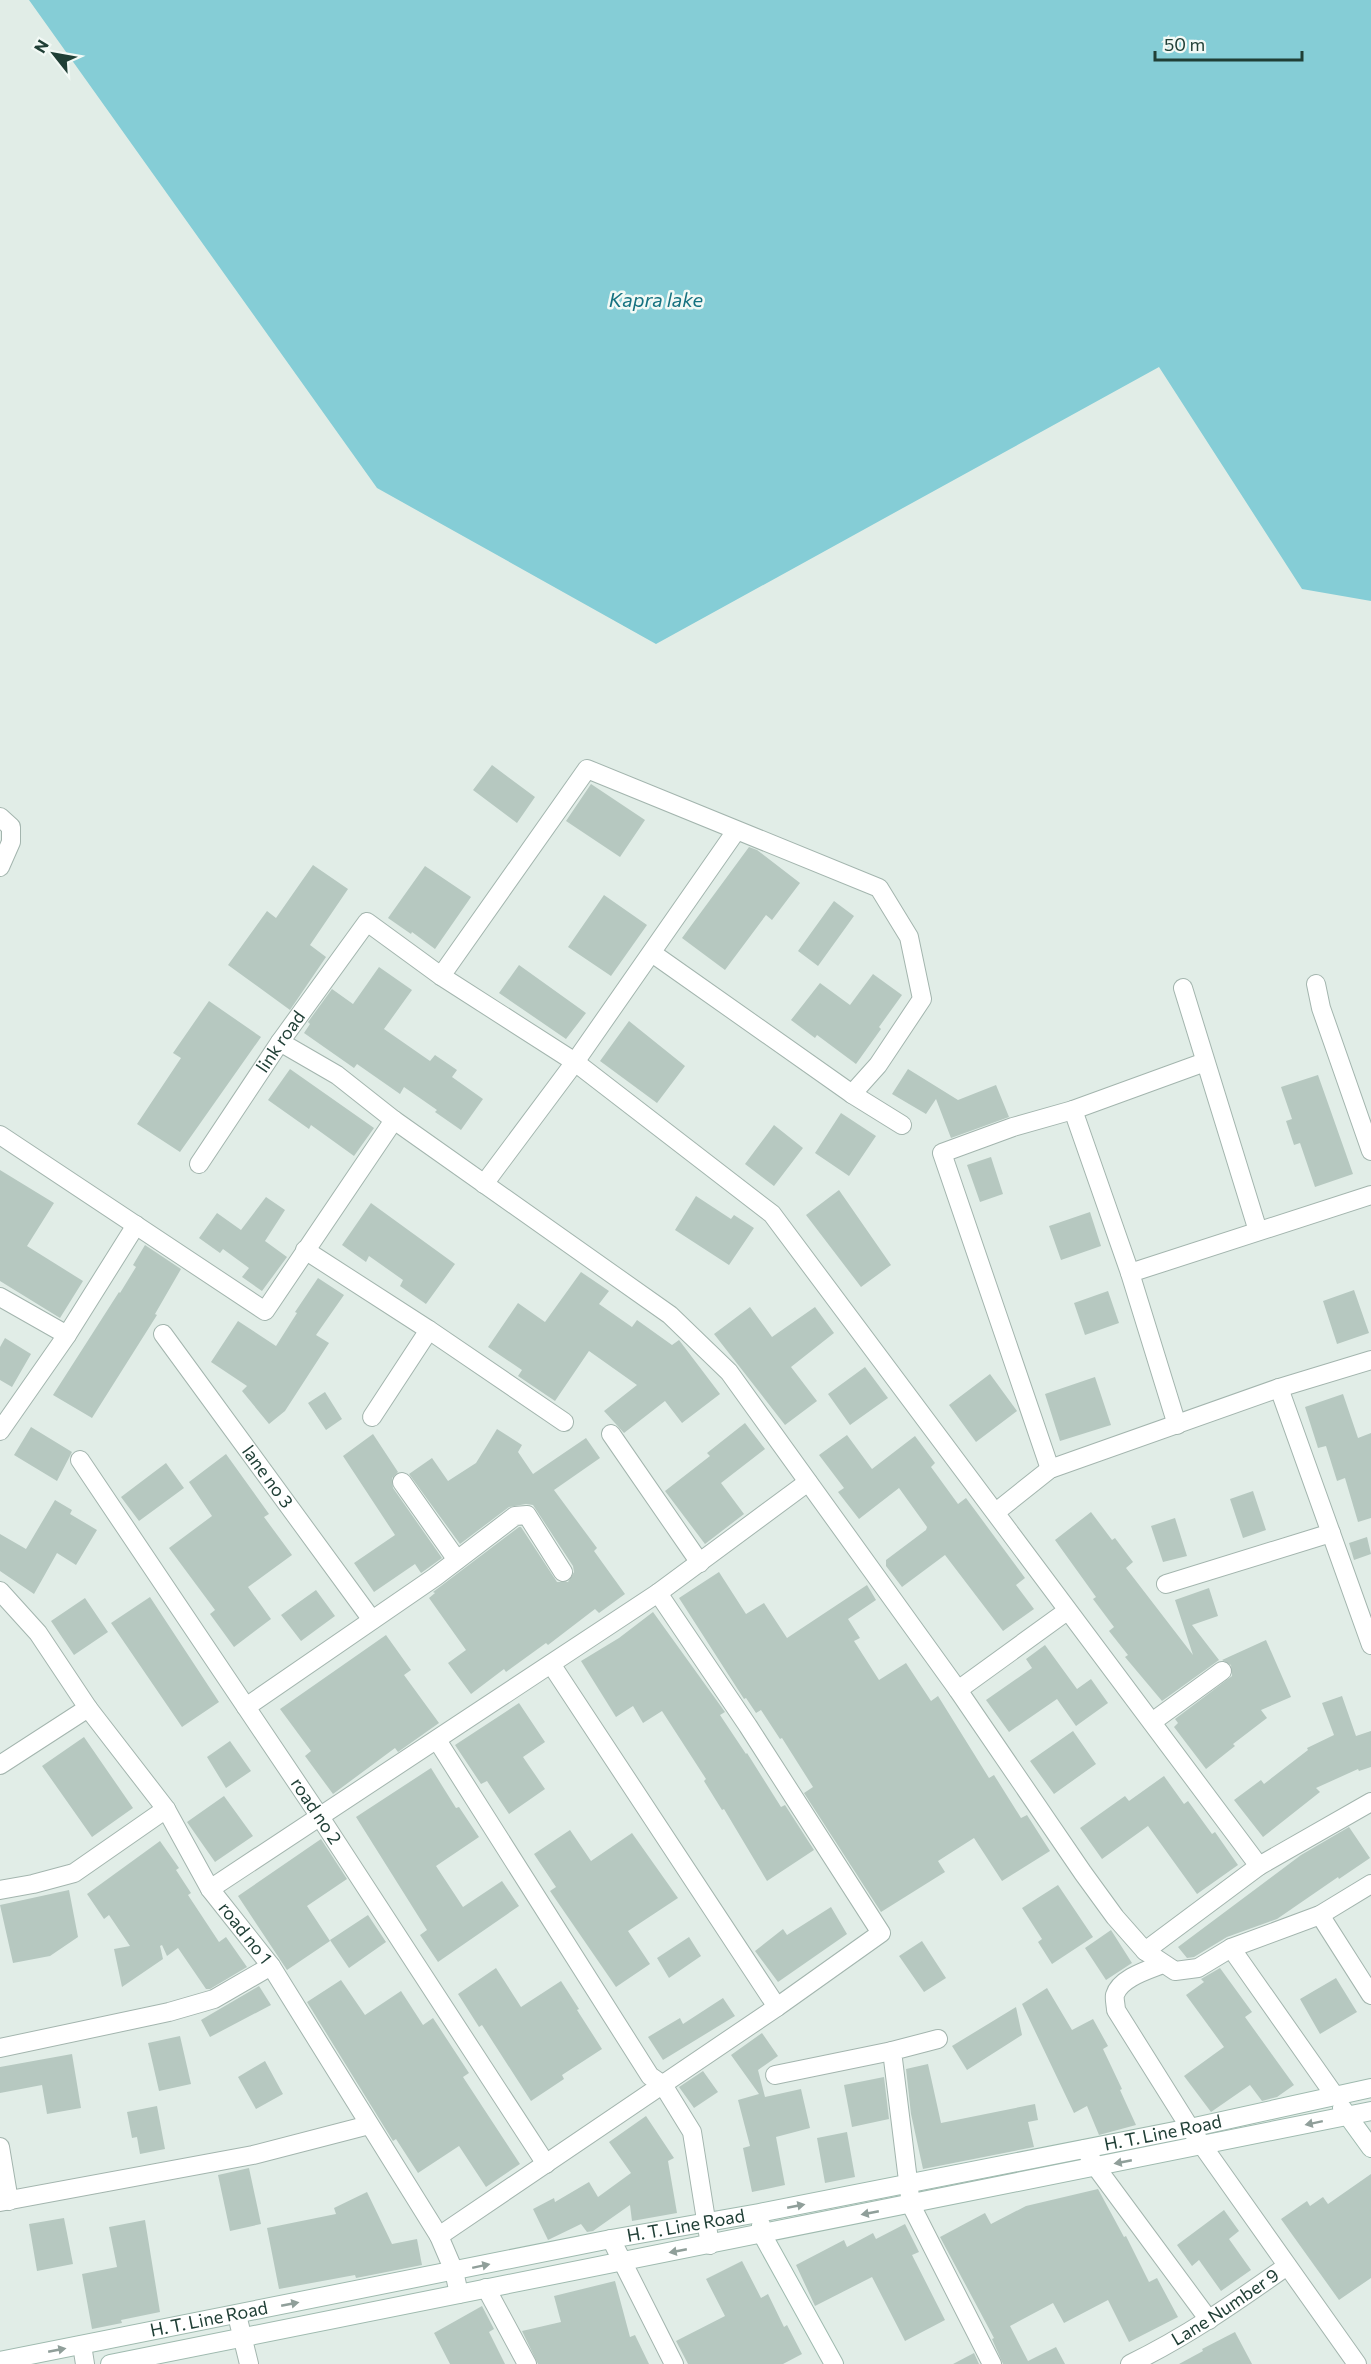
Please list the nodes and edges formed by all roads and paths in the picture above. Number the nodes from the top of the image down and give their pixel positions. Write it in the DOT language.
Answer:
graph roads {
  1 [pos="0,817"];
  2 [pos="736,831"];
  3 [pos="0,867"];
  4 [pos="652,953"];
  5 [pos="441,976"];
  6 [pos="1316,984"];
  7 [pos="1183,988"];
  8 [pos="280,1042"];
  9 [pos="575,1062"];
  10 [pos="1204,1062"];
  11 [pos="852,1094"];
  12 [pos="1073,1110"];
  13 [pos="394,1120"];
  14 [pos="902,1125"];
  15 [pos="0,1135"];
  16 [pos="1371,1151"];
  17 [pos="199,1164"];
  18 [pos="484,1184"];
  19 [pos="1371,1195"];
  20 [pos="136,1225"];
  21 [pos="1258,1231"];
  22 [pos="305,1250"];
  23 [pos="1130,1273"];
  24 [pos="0,1297"];
  25 [pos="429,1330"];
  26 [pos="163,1334"];
  27 [pos="67,1335"];
  28 [pos="1371,1360"];
  29 [pos="1279,1388"];
  30 [pos="372,1418"];
  31 [pos="564,1422"];
  32 [pos="1177,1425"];
  33 [pos="0,1431"];
  34 [pos="611,1434"];
  35 [pos="80,1460"];
  36 [pos="1050,1469"];
  37 [pos="402,1482"];
  38 [pos="808,1482"];
  39 [pos="996,1512"];
  40 [pos="1331,1533"];
  41 [pos="457,1560"];
  42 [pos="700,1563"];
  43 [pos="563,1572"];
  44 [pos="1166,1584"];
  45 [pos="0,1591"];
  46 [pos="658,1593"];
  47 [pos="1066,1611"];
  48 [pos="372,1620"];
  49 [pos="1371,1645"];
  50 [pos="550,1664"];
  51 [pos="1222,1671"];
  52 [pos="958,1690"];
  53 [pos="246,1707"];
  54 [pos="88,1708"];
  55 [pos="1152,1722"];
  56 [pos="437,1740"];
  57 [pos="0,1765"];
  58 [pos="1371,1802"];
  59 [pos="166,1809"];
  60 [pos="320,1817"];
  61 [pos="1259,1866"];
  62 [pos="1371,1884"];
  63 [pos="210,1889"];
  64 [pos="0,1890"];
  65 [pos="1320,1915"];
  66 [pos="1231,1948"];
  67 [pos="1145,1951"];
  68 [pos="1163,1964"];
  69 [pos="271,1966"];
  70 [pos="1371,1995"];
  71 [pos="777,2007"];
  72 [pos="938,2039"];
  73 [pos="0,2048"];
  74 [pos="892,2051"];
  75 [pos="775,2075"];
  76 [pos="663,2085"];
  77 [pos="1371,2088"];
  78 [pos="1335,2096"];
  79 [pos="1371,2111"];
  80 [pos="1347,2116"];
  81 [pos="369,2125"];
  82 [pos="1190,2128"];
  83 [pos="1203,2146"];
  84 [pos="0,2147"];
  85 [pos="1371,2148"];
  86 [pos="1085,2149"];
  87 [pos="546,2164"];
  88 [pos="1096,2167"];
  89 [pos="908,2184"];
  90 [pos="5,2201"];
  91 [pos="911,2205"];
  92 [pos="759,2213"];
  93 [pos="707,2223"];
  94 [pos="762,2234"];
  95 [pos="439,2236"];
  96 [pos="611,2239"];
  97 [pos="710,2245"];
  98 [pos="622,2262"];
  99 [pos="1287,2266"];
  100 [pos="454,2271"];
  101 [pos="486,2288"];
  102 [pos="459,2294"];
  103 [pos="237,2315"];
  104 [pos="1209,2320"];
  105 [pos="243,2337"];
  106 [pos="82,2345"];
  107 [pos="0,2361"];
  108 [pos="86,2364"];
  109 [pos="110,2364"];
  110 [pos="249,2364"];
  111 [pos="527,2364"];
  112 [pos="674,2364"];
  113 [pos="834,2364"];
  114 [pos="992,2364"];
  115 [pos="1130,2364"];
  116 [pos="1357,2364"];
  1 -- 3 [label="street"];
  2 -- 4 [label="street"];
  2 -- 5 [label="street"];
  2 -- 11 [label="street"];
  4 -- 9 [label="street"];
  4 -- 11 [label="street"];
  5 -- 8 [label="street, link road"];
  5 -- 9 [label="street"];
  6 -- 16 [label="street"];
  7 -- 10 [label="street"];
  8 -- 13 [label="street"];
  8 -- 17 [label="street, link road"];
  9 -- 18 [label="street"];
  9 -- 39 [label="street"];
  10 -- 12 [label="street"];
  10 -- 21 [label="street"];
  11 -- 14 [label="street"];
  12 -- 23 [label="street"];
  12 -- 36 [label="street"];
  13 -- 18 [label="street"];
  13 -- 22 [label="street"];
  15 -- 20 [label="street"];
  18 -- 38 [label="street"];
  19 -- 21 [label="street"];
  20 -- 22 [label="street"];
  20 -- 27 [label="street"];
  21 -- 23 [label="street"];
  22 -- 25 [label="street"];
  23 -- 32 [label="street"];
  24 -- 27 [label="street"];
  25 -- 30 [label="street"];
  25 -- 31 [label="street"];
  26 -- 48 [label="street, lane no 3"];
  27 -- 33 [label="street"];
  28 -- 29 [label="street"];
  29 -- 32 [label="street"];
  29 -- 40 [label="street"];
  32 -- 36 [label="street"];
  34 -- 42 [label="street"];
  35 -- 53 [label="street, road no 2"];
  36 -- 39 [label="street"];
  37 -- 41 [label="street"];
  38 -- 42 [label="street"];
  38 -- 52 [label="street"];
  39 -- 47 [label="street"];
  40 -- 44 [label="street"];
  40 -- 49 [label="street"];
  41 -- 43 [label="street"];
  41 -- 48 [label="street"];
  42 -- 46 [label="street"];
  45 -- 54 [label="street, road no 1"];
  46 -- 50 [label="street"];
  46 -- 71 [label="street"];
  47 -- 52 [label="street"];
  47 -- 55 [label="street"];
  48 -- 53 [label="street"];
  50 -- 56 [label="street"];
  50 -- 71 [label="street"];
  51 -- 55 [label="street"];
  52 -- 67 [label="street"];
  53 -- 60 [label="street, road no 2"];
  54 -- 57 [label="street"];
  54 -- 59 [label="street, road no 1"];
  55 -- 61 [label="street"];
  56 -- 60 [label="street"];
  56 -- 76 [label="street"];
  58 -- 61 [label="street"];
  59 -- 63 [label="street, road no 1"];
  59 -- 64 [label="street"];
  60 -- 63 [label="street"];
  60 -- 87 [label="street, road no 2"];
  61 -- 67 [label="street"];
  62 -- 65 [label="street"];
  63 -- 69 [label="street, road no 1"];
  65 -- 66 [label="street"];
  65 -- 70 [label="street"];
  66 -- 68 [label="street"];
  66 -- 78 [label="street"];
  67 -- 68 [label="street"];
  68 -- 82 [label="street"];
  69 -- 73 [label="street"];
  69 -- 81 [label="street, road no 1"];
  71 -- 76 [label="street"];
  72 -- 74 [label="street"];
  74 -- 75 [label="street"];
  74 -- 89 [label="street"];
  76 -- 87 [label="street"];
  76 -- 93 [label="street"];
  77 -- 78 [label="street, H. T. Line Road"];
  78 -- 80 [label="street"];
  78 -- 82 [label="street, H. T. Line Road"];
  79 -- 80 [label="street, H. T. Line Road"];
  80 -- 83 [label="street, H. T. Line Road, one-way"];
  80 -- 85 [label="street"];
  81 -- 90 [label="street"];
  81 -- 95 [label="street, road no 1"];
  82 -- 83 [label="street"];
  82 -- 86 [label="street, H. T. Line Road"];
  83 -- 88 [label="street, H. T. Line Road, one-way"];
  83 -- 99 [label="street"];
  84 -- 90 [label="street"];
  86 -- 88 [label="street"];
  86 -- 89 [label="street, H. T. Line Road"];
  87 -- 95 [label="street"];
  88 -- 91 [label="street, H. T. Line Road"];
  88 -- 104 [label="street"];
  89 -- 91 [label="street"];
  92 -- 89 [label="street, H. T. Line Road, one-way"];
  91 -- 94 [label="street, H. T. Line Road, one-way"];
  91 -- 114 [label="street"];
  92 -- 93 [label="street, H. T. Line Road"];
  92 -- 94 [label="street"];
  93 -- 96 [label="street, H. T. Line Road"];
  93 -- 97 [label="street"];
  94 -- 97 [label="street, H. T. Line Road"];
  94 -- 113 [label="street"];
  95 -- 100 [label="street, road no 1"];
  96 -- 98 [label="street"];
  100 -- 96 [label="street, H. T. Line Road, one-way"];
  97 -- 98 [label="street, H. T. Line Road, one-way"];
  98 -- 101 [label="street, H. T. Line Road"];
  98 -- 112 [label="street"];
  99 -- 104 [label="street, Lane Number 9"];
  99 -- 116 [label="street"];
  100 -- 102 [label="street, road no 1"];
  103 -- 100 [label="street, H. T. Line Road, one-way"];
  101 -- 102 [label="street, H. T. Line Road"];
  101 -- 111 [label="street"];
  102 -- 105 [label="street, H. T. Line Road"];
  103 -- 105 [label="street"];
  103 -- 106 [label="street, H. T. Line Road"];
  104 -- 115 [label="street, Lane Number 9"];
  105 -- 109 [label="street, H. T. Line Road"];
  105 -- 110 [label="street"];
  107 -- 106 [label="street, H. T. Line Road, one-way"];
  106 -- 108 [label="street"];
}
